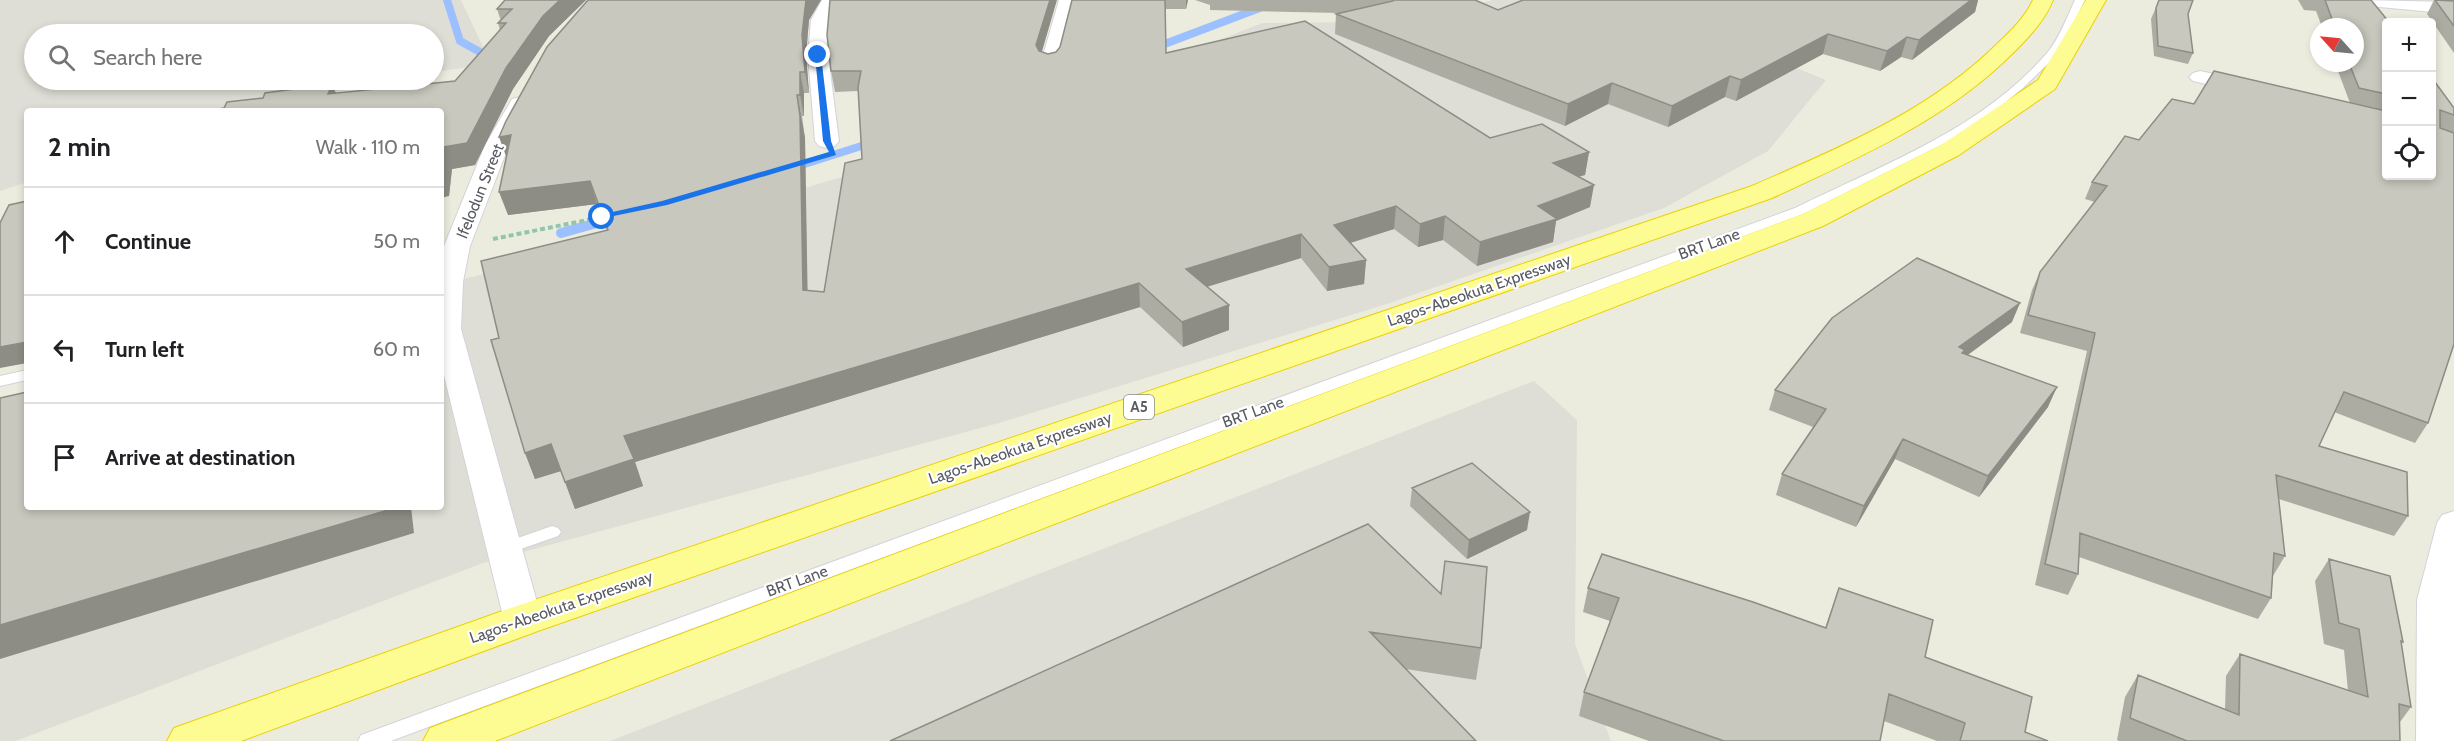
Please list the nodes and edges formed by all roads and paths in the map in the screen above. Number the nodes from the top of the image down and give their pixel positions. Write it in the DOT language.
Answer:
graph roads {
  1 [pos="831,0"];
  2 [pos="1068,0"];
  3 [pos="2043,0"];
  4 [pos="2080,0"];
  5 [pos="2096,0"];
  6 [pos="2369,0"];
  7 [pos="2454,8"];
  8 [pos="1050,66"];
  9 [pos="2200,77"];
  10 [pos="529,87"];
  11 [pos="2269,93"];
  12 [pos="827,141"];
  13 [pos="612,215"];
  14 [pos="457,246"];
  15 [pos="445,283"];
  16 [pos="24,376"];
  17 [pos="0,381"];
  18 [pos="2454,523"];
  19 [pos="552,532"];
  20 [pos="504,549"];
  21 [pos="523,620"];
  22 [pos="190,741"];
  23 [pos="368,741"];
  24 [pos="446,741"];
  25 [pos="2437,741"];
  1 -- 12 [label="street"];
  2 -- 8 [label="street"];
  3 -- 21 [label="highway, Lagos-Abeokuta Expressway / A5"];
  4 -- 23 [label="lane, BRT Lane"];
  5 -- 24 [label="highway"];
  6 -- 7 [label="street"];
  9 -- 11 [label="street"];
  10 -- 14 [label="street, Ifelodun Street"];
  13 -- 14 [label="path"];
  14 -- 15 [label="street, Ifelodun Street"];
  15 -- 20 [label="street, Ifelodun Street"];
  16 -- 17 [label="lane"];
  18 -- 25 [label="street"];
  19 -- 20 [label="lane"];
  20 -- 21 [label="street, Ifelodun Street"];
  21 -- 22 [label="highway, Lagos-Abeokuta Expressway / A5"];
}
